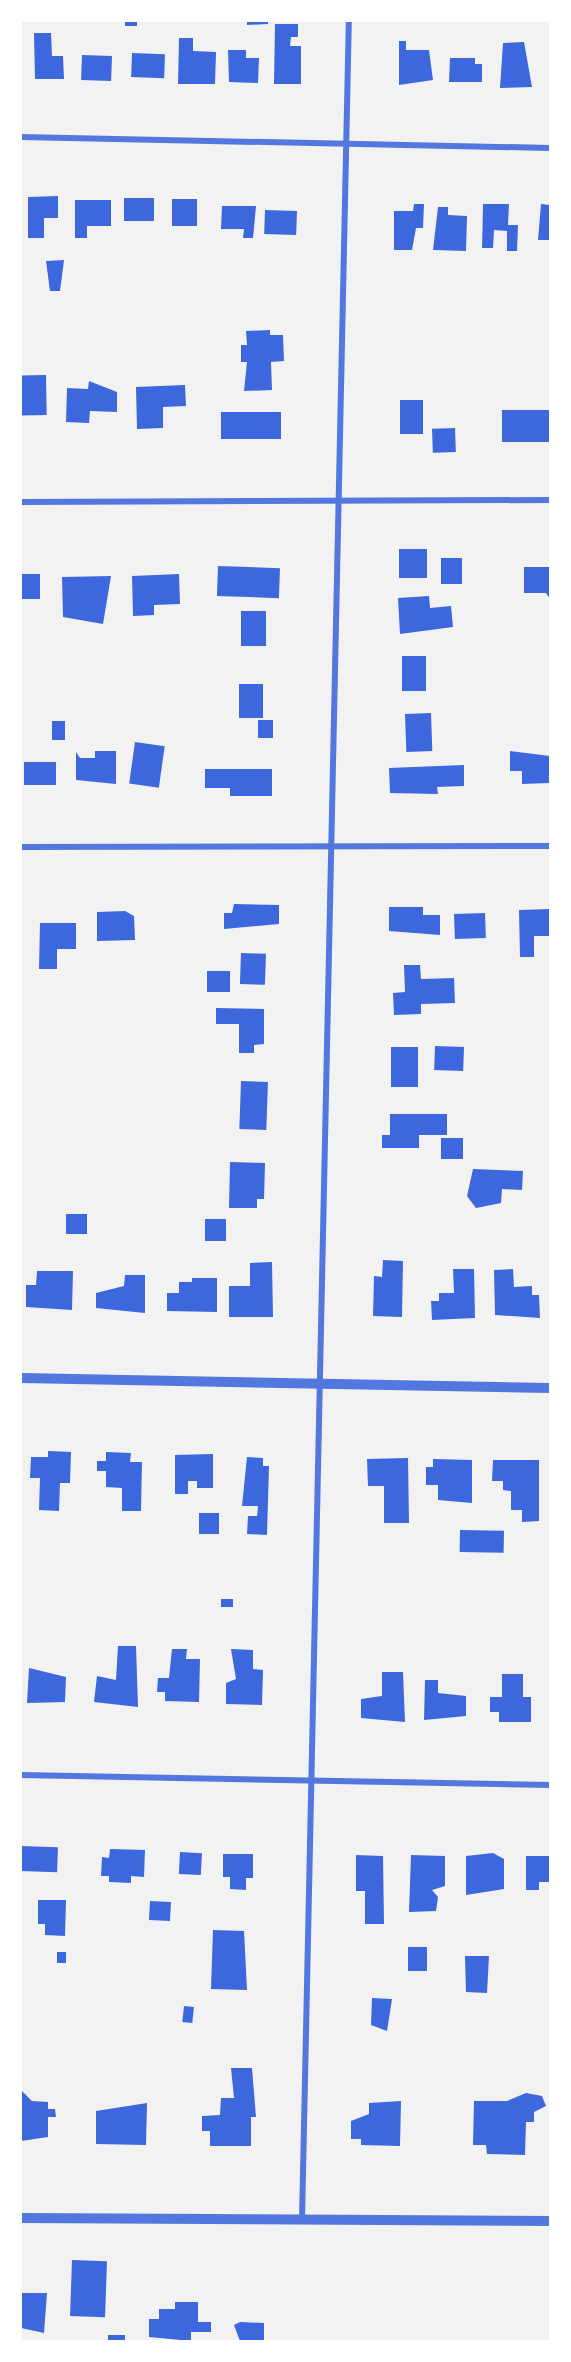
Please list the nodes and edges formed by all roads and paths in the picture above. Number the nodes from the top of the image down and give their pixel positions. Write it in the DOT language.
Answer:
graph roads {
  1 [pos="349,21"];
  2 [pos="21,137"];
  3 [pos="345,144"];
  4 [pos="550,148"];
  5 [pos="340,500"];
  6 [pos="550,500"];
  7 [pos="21,502"];
  8 [pos="550,846"];
  9 [pos="21,847"];
  10 [pos="330,847"];
  11 [pos="21,1378"];
  12 [pos="321,1386"];
  13 [pos="550,1388"];
  14 [pos="21,1775"];
  15 [pos="312,1784"];
  16 [pos="550,1785"];
  17 [pos="21,2218"];
  18 [pos="302,2220"];
  19 [pos="550,2221"];
  1 -- 3 [label="street"];
  2 -- 3 [label="street"];
  3 -- 4 [label="street"];
  3 -- 5 [label="street"];
  5 -- 6 [label="street"];
  5 -- 7 [label="street"];
  5 -- 10 [label="street"];
  8 -- 10 [label="street"];
  9 -- 10 [label="street"];
  10 -- 12 [label="street"];
  11 -- 12 [label="street"];
  12 -- 13 [label="street"];
  12 -- 15 [label="street"];
  14 -- 15 [label="street"];
  15 -- 16 [label="street"];
  15 -- 18 [label="street"];
  17 -- 18 [label="street"];
  18 -- 19 [label="street"];
}
